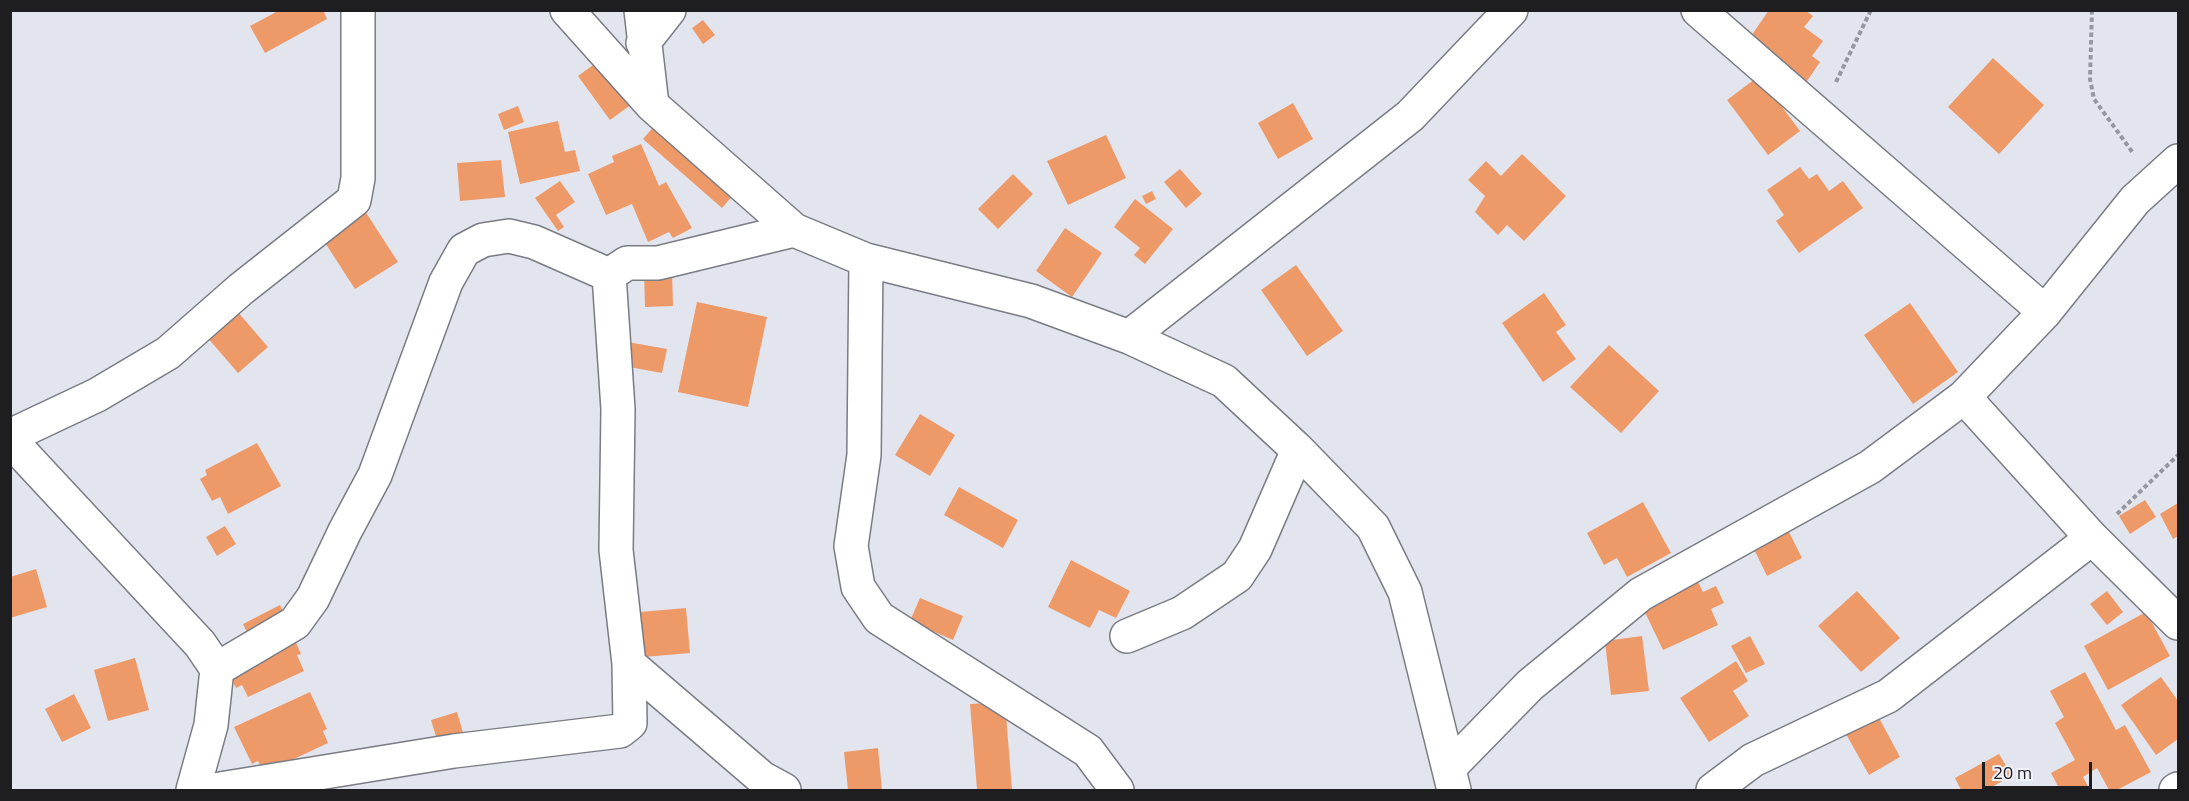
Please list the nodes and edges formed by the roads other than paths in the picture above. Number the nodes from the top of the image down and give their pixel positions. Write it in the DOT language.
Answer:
graph roads {
  1 [pos="358,10"];
  2 [pos="567,10"];
  3 [pos="641,10"];
  4 [pos="669,10"];
  5 [pos="1511,10"];
  6 [pos="1698,10"];
  7 [pos="643,43"];
  8 [pos="652,105"];
  9 [pos="2167,172"];
  10 [pos="794,230"];
  11 [pos="866,260"];
  12 [pos="609,275"];
  13 [pos="2045,312"];
  14 [pos="1129,337"];
  15 [pos="1964,397"];
  16 [pos="10,438"];
  17 [pos="1298,450"];
  18 [pos="2092,538"];
  19 [pos="2178,623"];
  20 [pos="1127,636"];
  21 [pos="629,664"];
  22 [pos="217,669"];
  23 [pos="1451,779"];
  24 [pos="1107,787"];
  25 [pos="193,790"];
  26 [pos="214,790"];
  27 [pos="784,790"];
  28 [pos="1713,790"];
  1 -- 16 [label="street"];
  2 -- 8 [label="street"];
  3 -- 7 [label="street"];
  4 -- 7 [label="street"];
  5 -- 14 [label="street"];
  6 -- 13 [label="street"];
  7 -- 8 [label="street"];
  8 -- 10 [label="street"];
  9 -- 13 [label="street"];
  10 -- 11 [label="street"];
  10 -- 12 [label="street"];
  11 -- 14 [label="street"];
  11 -- 24 [label="street"];
  12 -- 21 [label="street"];
  12 -- 22 [label="street"];
  13 -- 15 [label="street"];
  14 -- 17 [label="street"];
  15 -- 18 [label="street"];
  15 -- 23 [label="street"];
  16 -- 22 [label="street"];
  17 -- 20 [label="street"];
  17 -- 23 [label="street"];
  18 -- 19 [label="street"];
  18 -- 28 [label="street"];
  21 -- 26 [label="street"];
  21 -- 27 [label="street"];
  22 -- 25 [label="street"];
}
